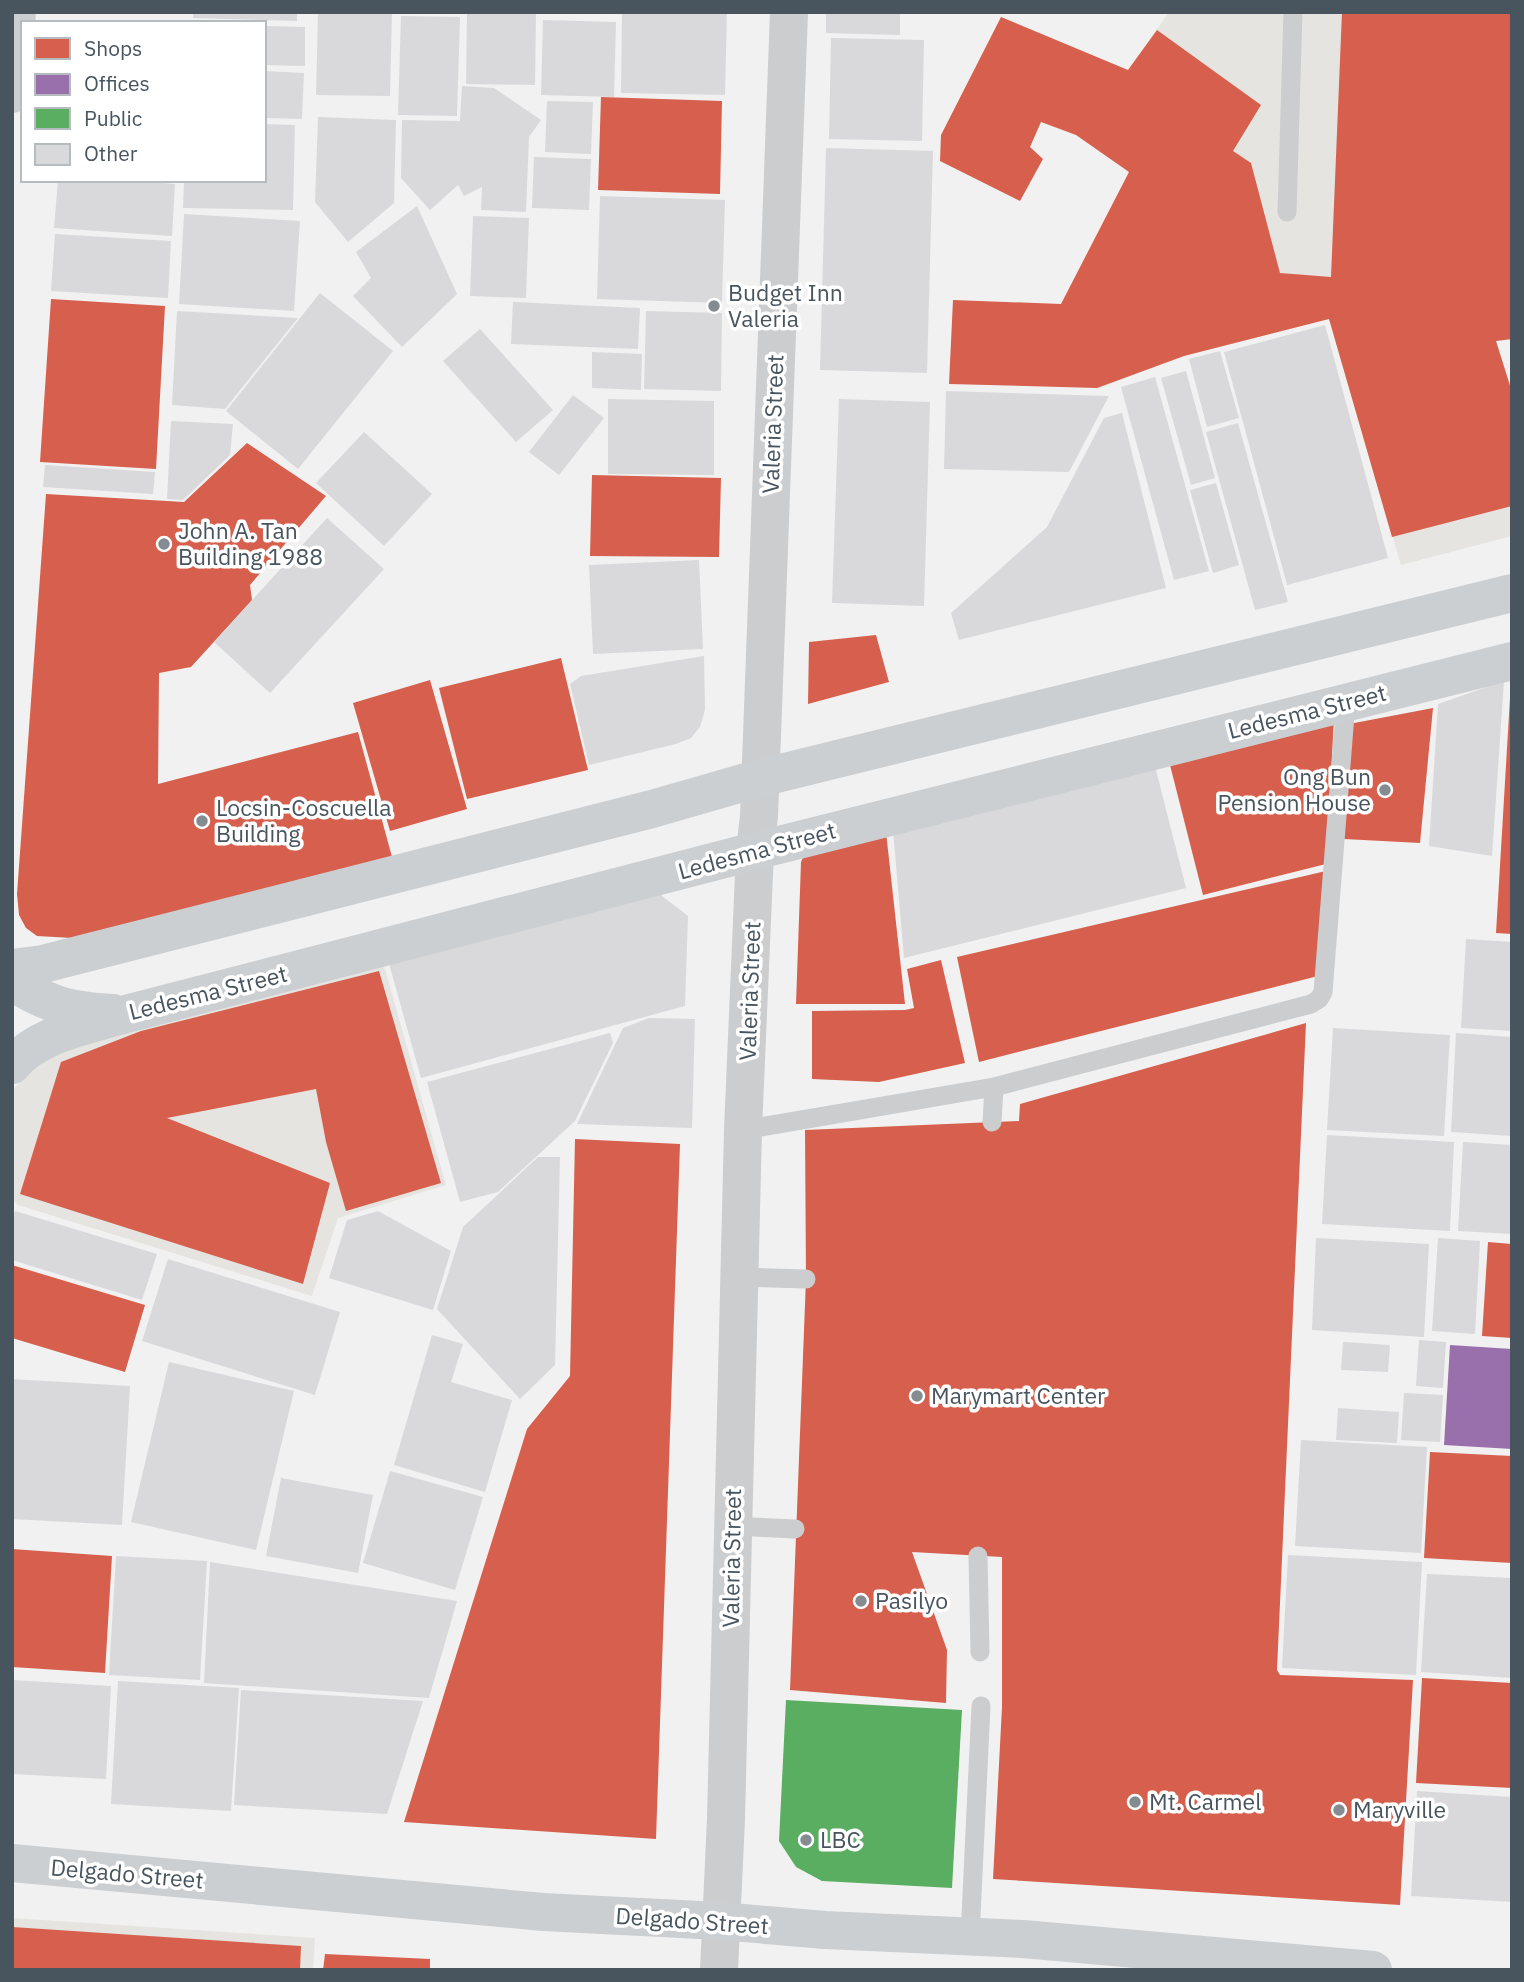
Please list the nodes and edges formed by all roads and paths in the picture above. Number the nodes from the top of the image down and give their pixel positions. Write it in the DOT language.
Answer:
graph roads {
  1 [pos="17,12"];
  2 [pos="789,12"];
  3 [pos="1293,12"];
  4 [pos="12,94"];
  5 [pos="1287,212"];
  6 [pos="1512,593"];
  7 [pos="1512,661"];
  8 [pos="1346,702"];
  9 [pos="760,778"];
  10 [pos="755,851"];
  11 [pos="12,968"];
  12 [pos="12,982"];
  13 [pos="126,1014"];
  14 [pos="12,1065"];
  15 [pos="993,1087"];
  16 [pos="992,1122"];
  17 [pos="743,1130"];
  18 [pos="739,1277"];
  19 [pos="806,1279"];
  20 [pos="733,1526"];
  21 [pos="795,1529"];
  22 [pos="978,1556"];
  23 [pos="980,1652"];
  24 [pos="981,1706"];
  25 [pos="12,1863"];
  26 [pos="720,1921"];
  27 [pos="970,1937"];
  28 [pos="1129,1959"];
  29 [pos="719,1970"];
  30 [pos="1373,1970"];
  1 -- 4 [label="main road"];
  2 -- 9 [label="street, Valeria Street"];
  3 -- 5 [label="lane"];
  6 -- 9 [label="main road"];
  7 -- 8 [label="main road, Ledesma Street"];
  8 -- 10 [label="main road, Ledesma Street"];
  8 -- 15 [label="lane"];
  9 -- 10 [label="street, Valeria Street"];
  9 -- 11 [label="main road"];
  10 -- 13 [label="main road, Ledesma Street"];
  10 -- 17 [label="street, Valeria Street"];
  12 -- 13 [label="main road"];
  13 -- 14 [label="main road, Ledesma Street"];
  15 -- 16 [label="lane"];
  15 -- 17 [label="lane"];
  17 -- 18 [label="street, Valeria Street"];
  18 -- 19 [label="lane"];
  18 -- 20 [label="street, Valeria Street"];
  20 -- 21 [label="lane"];
  20 -- 26 [label="street, Valeria Street"];
  22 -- 23 [label="lane"];
  24 -- 27 [label="lane"];
  25 -- 26 [label="main road, Delgado Street"];
  26 -- 27 [label="main road, Delgado Street"];
  26 -- 29 [label="street, Valeria Street"];
  27 -- 28 [label="main road, Delgado Street"];
  28 -- 30 [label="main road, Delgado Street"];
}
